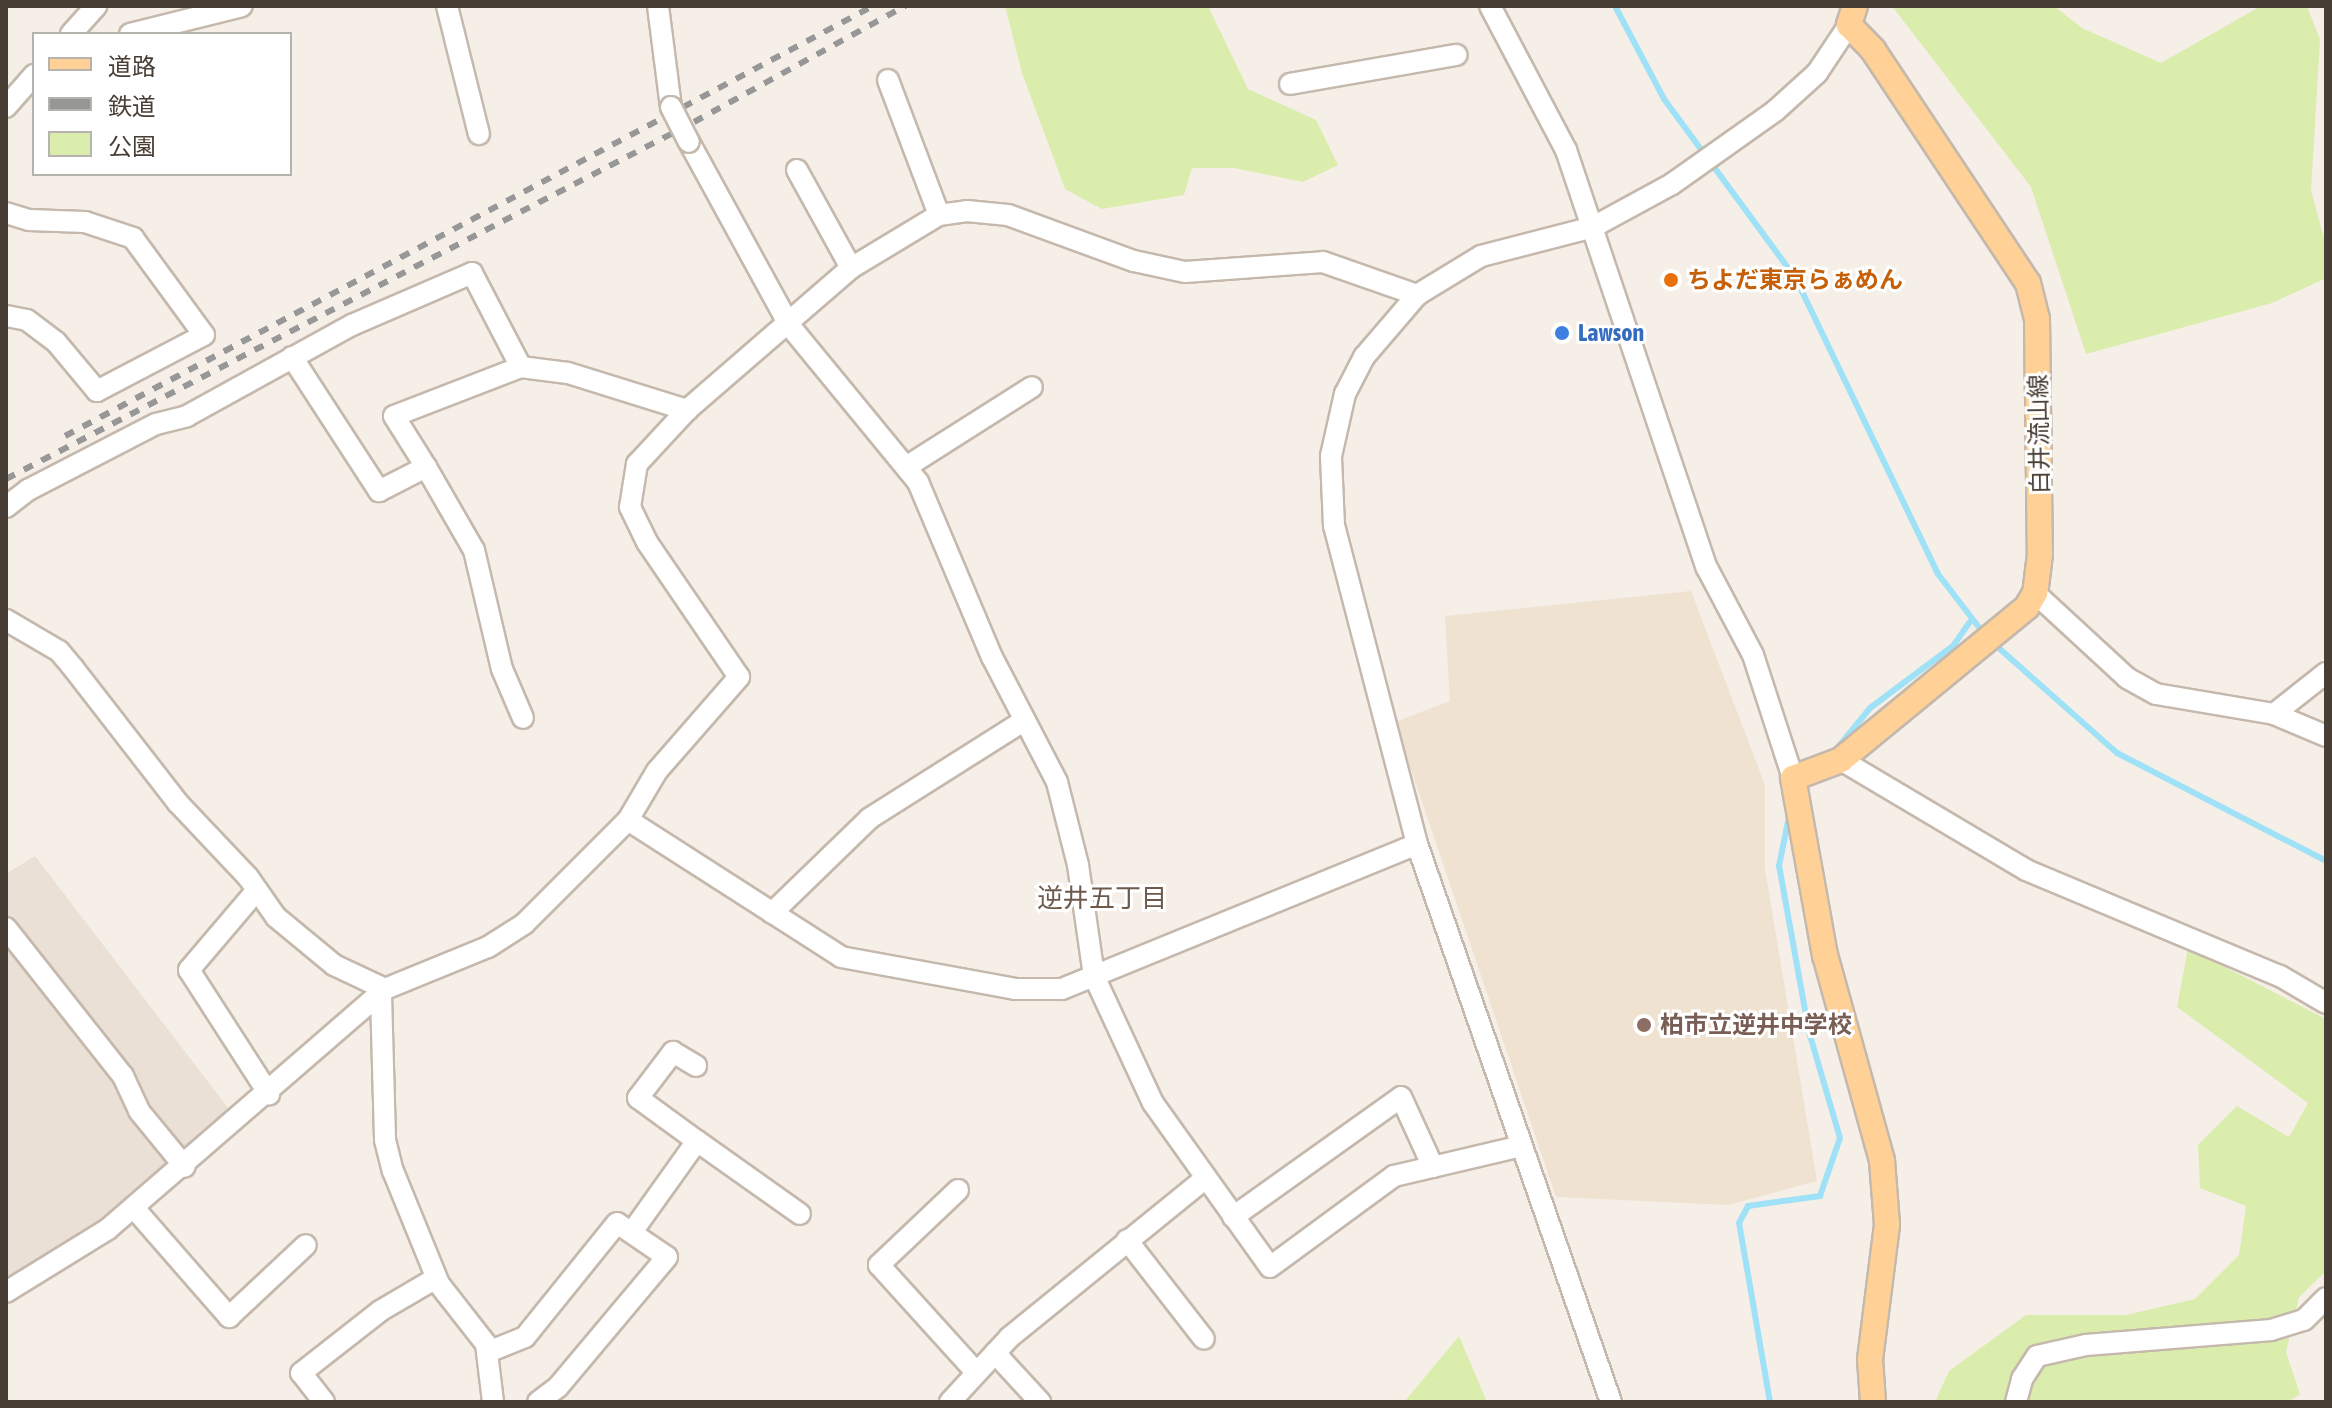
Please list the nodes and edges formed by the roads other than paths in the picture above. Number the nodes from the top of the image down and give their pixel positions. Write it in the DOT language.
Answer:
graph roads {
  1 [pos="96,6"];
  2 [pos="242,6"];
  3 [pos="447,6"];
  4 [pos="658,6"];
  5 [pos="1490,6"];
  6 [pos="1852,15"];
  7 [pos="73,32"];
  8 [pos="138,32"];
  9 [pos="1457,55"];
  10 [pos="32,77"];
  11 [pos="888,80"];
  12 [pos="1290,84"];
  13 [pos="6,107"];
  14 [pos="479,134"];
  15 [pos="797,170"];
  16 [pos="6,213"];
  17 [pos="939,215"];
  18 [pos="1593,227"];
  19 [pos="851,268"];
  20 [pos="1417,295"];
  21 [pos="6,316"];
  22 [pos="789,325"];
  23 [pos="292,357"];
  24 [pos="521,367"];
  25 [pos="1032,387"];
  26 [pos="687,410"];
  27 [pos="426,467"];
  28 [pos="906,467"];
  29 [pos="6,507"];
  30 [pos="2035,593"];
  31 [pos="6,620"];
  32 [pos="2326,673"];
  33 [pos="2274,714"];
  34 [pos="523,718"];
  35 [pos="1025,720"];
  36 [pos="2326,736"];
  37 [pos="1841,760"];
  38 [pos="1793,778"];
  39 [pos="628,820"];
  40 [pos="1417,844"];
  41 [pos="257,890"];
  42 [pos="772,913"];
  43 [pos="6,928"];
  44 [pos="1094,976"];
  45 [pos="383,992"];
  46 [pos="2326,1003"];
  47 [pos="696,1066"];
  48 [pos="269,1094"];
  49 [pos="697,1141"];
  50 [pos="1522,1146"];
  51 [pos="185,1167"];
  52 [pos="1433,1167"];
  53 [pos="1203,1180"];
  54 [pos="958,1190"];
  55 [pos="134,1208"];
  56 [pos="800,1214"];
  57 [pos="1233,1217"];
  58 [pos="632,1232"];
  59 [pos="1127,1240"];
  60 [pos="306,1245"];
  61 [pos="436,1278"];
  62 [pos="6,1292"];
  63 [pos="2326,1298"];
  64 [pos="1204,1339"];
  65 [pos="488,1352"];
  66 [pos="995,1353"];
  67 [pos="976,1372"];
  68 [pos="324,1402"];
  69 [pos="493,1402"];
  70 [pos="538,1402"];
  71 [pos="950,1402"];
  72 [pos="1040,1402"];
  73 [pos="1611,1402"];
  74 [pos="1873,1402"];
  75 [pos="2016,1402"];
  1 -- 7 [label="street"];
  2 -- 8 [label="street"];
  3 -- 14 [label="street"];
  4 -- 22 [label="street, bridge"];
  5 -- 18 [label="street"];
  6 -- 18 [label="street"];
  6 -- 30 [label="main road, 白井流山線"];
  9 -- 12 [label="street"];
  10 -- 13 [label="street"];
  11 -- 17 [label="street"];
  15 -- 19 [label="street"];
  16 -- 21 [label="street"];
  17 -- 19 [label="street"];
  17 -- 20 [label="street"];
  18 -- 20 [label="street"];
  18 -- 38 [label="street"];
  19 -- 22 [label="street"];
  20 -- 40 [label="street"];
  22 -- 26 [label="street"];
  22 -- 28 [label="street"];
  23 -- 24 [label="street"];
  23 -- 27 [label="street"];
  23 -- 29 [label="street"];
  24 -- 26 [label="street"];
  24 -- 27 [label="street"];
  25 -- 28 [label="street"];
  26 -- 39 [label="street"];
  27 -- 34 [label="street"];
  28 -- 35 [label="street"];
  30 -- 33 [label="street"];
  30 -- 37 [label="main road"];
  31 -- 41 [label="street"];
  32 -- 33 [label="street"];
  33 -- 36 [label="street"];
  35 -- 42 [label="street"];
  35 -- 44 [label="street"];
  37 -- 38 [label="main road"];
  37 -- 46 [label="street"];
  38 -- 74 [label="main road"];
  39 -- 42 [label="street"];
  39 -- 45 [label="street"];
  40 -- 44 [label="street"];
  40 -- 50 [label="street"];
  41 -- 45 [label="street"];
  41 -- 48 [label="street"];
  42 -- 44 [label="street"];
  43 -- 51 [label="street"];
  44 -- 53 [label="street"];
  45 -- 48 [label="street"];
  45 -- 61 [label="street"];
  47 -- 49 [label="street"];
  48 -- 51 [label="street"];
  49 -- 56 [label="street"];
  49 -- 58 [label="street"];
  50 -- 52 [label="street"];
  50 -- 73 [label="street"];
  51 -- 55 [label="street"];
  52 -- 57 [label="street"];
  52 -- 57 [label="street"];
  53 -- 57 [label="street"];
  53 -- 59 [label="street"];
  54 -- 67 [label="street"];
  55 -- 60 [label="street"];
  55 -- 62 [label="street"];
  58 -- 65 [label="street"];
  58 -- 70 [label="street"];
  59 -- 64 [label="street"];
  59 -- 66 [label="street"];
  61 -- 65 [label="street"];
  61 -- 68 [label="street"];
  63 -- 75 [label="street"];
  65 -- 69 [label="street"];
  66 -- 67 [label="street"];
  66 -- 72 [label="street"];
  67 -- 71 [label="street"];
}
